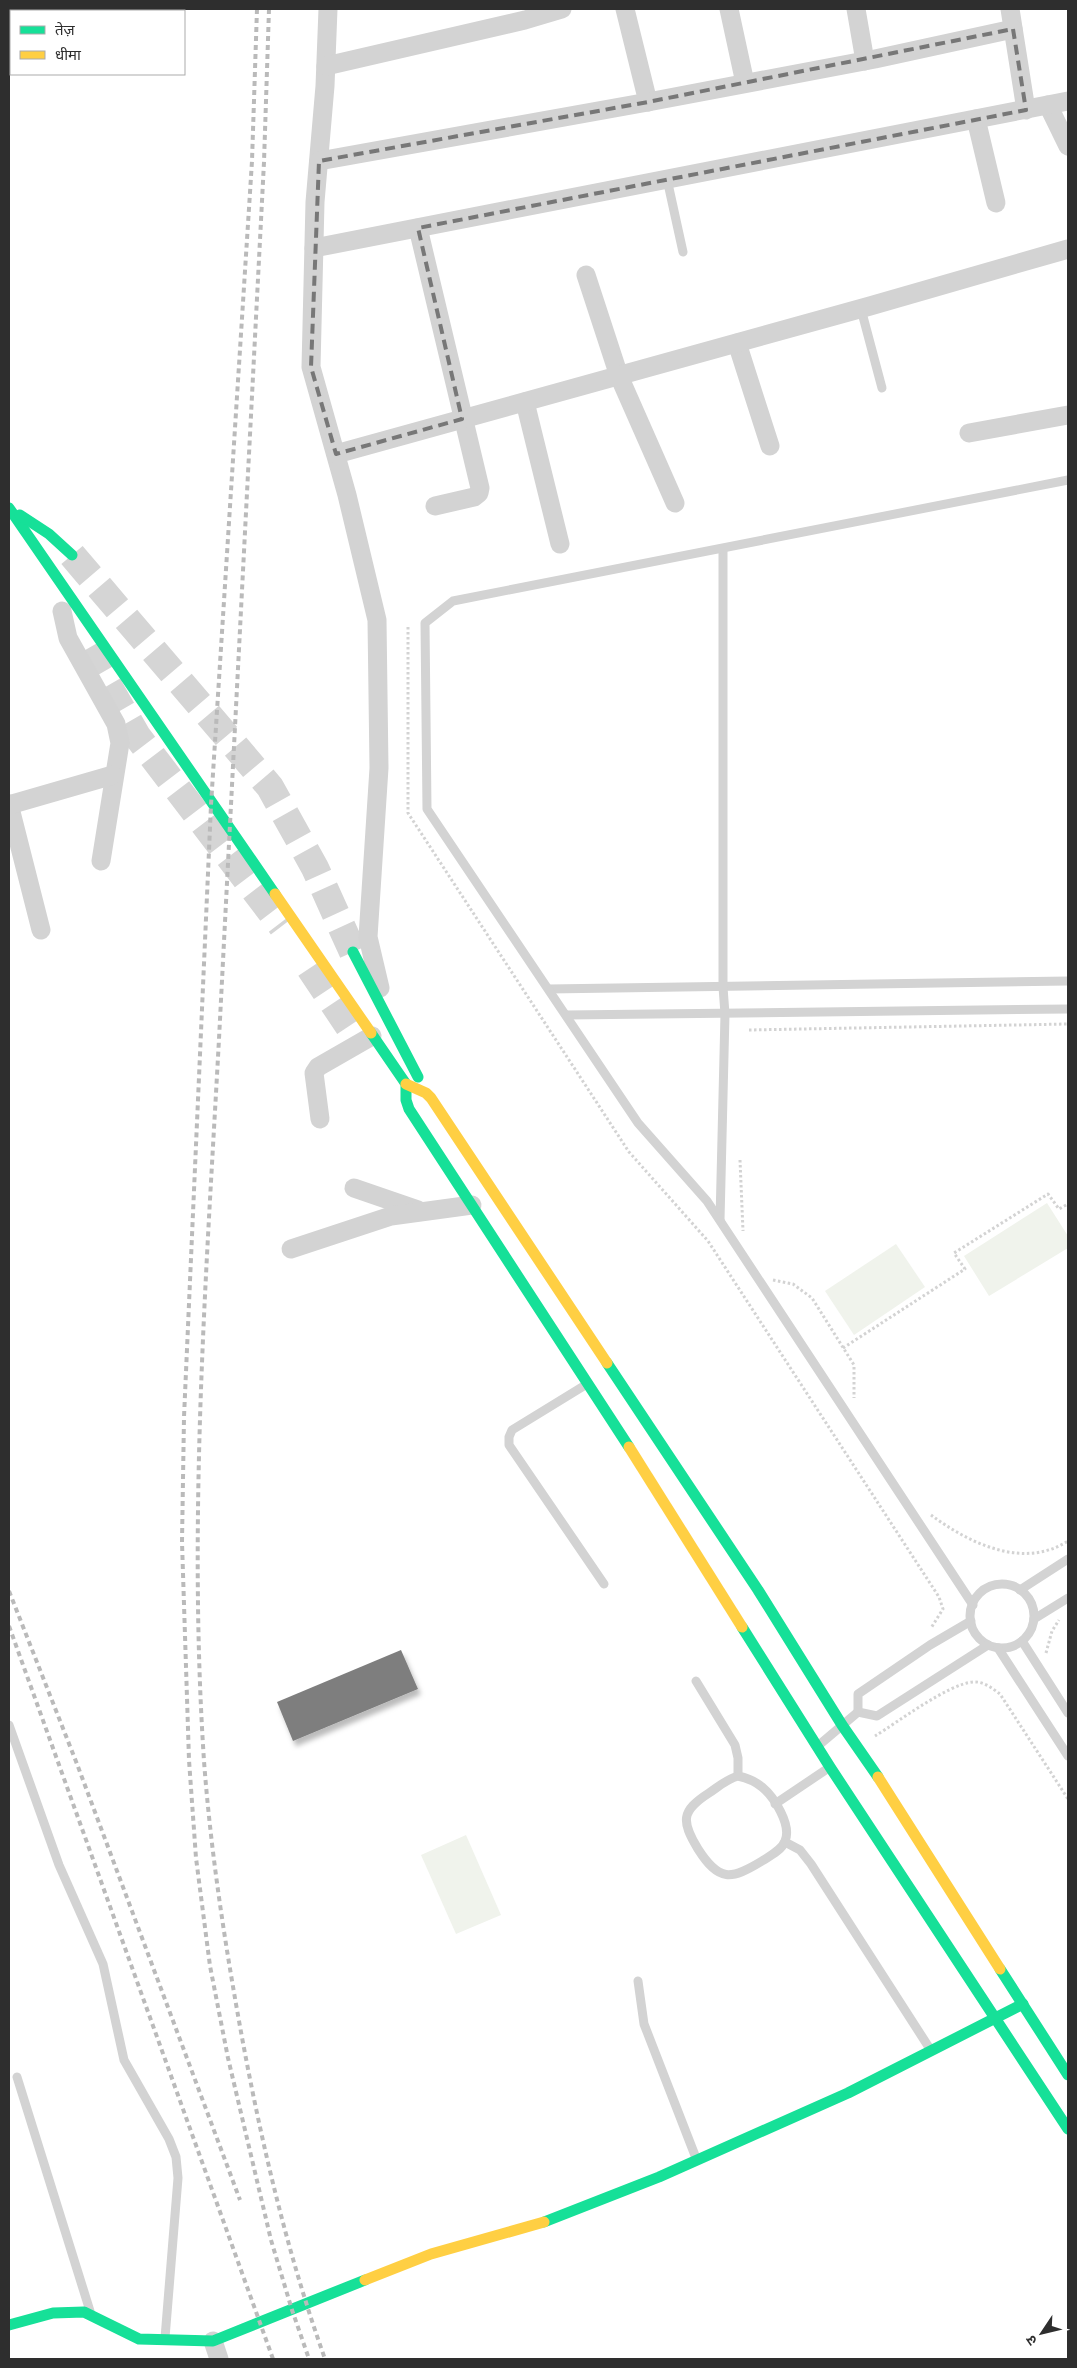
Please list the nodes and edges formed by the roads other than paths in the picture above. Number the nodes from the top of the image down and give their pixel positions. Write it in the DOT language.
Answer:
graph roads {
  1 [pos="328,9"];
  2 [pos="562,9"];
  3 [pos="625,9"];
  4 [pos="729,9"];
  5 [pos="856,9"];
  6 [pos="1010,9"];
  7 [pos="1013,29"];
  8 [pos="865,61"];
  9 [pos="326,66"];
  10 [pos="745,83"];
  11 [pos="648,102"];
  12 [pos="1068,102"];
  13 [pos="1048,106"];
  14 [pos="1026,110"];
  15 [pos="976,120"];
  16 [pos="1068,146"];
  17 [pos="319,161"];
  18 [pos="668,180"];
  19 [pos="996,203"];
  20 [pos="418,228"];
  21 [pos="314,248"];
  22 [pos="1068,249"];
  23 [pos="683,252"];
  24 [pos="586,275"];
  25 [pos="860,309"];
  26 [pos="737,343"];
  27 [pos="619,376"];
  28 [pos="882,388"];
  29 [pos="525,402"];
  30 [pos="1068,415"];
  31 [pos="462,419"];
  32 [pos="969,433"];
  33 [pos="770,446"];
  34 [pos="336,454"];
  35 [pos="1068,480"];
  36 [pos="675,503"];
  37 [pos="435,506"];
  38 [pos="9,508"];
  39 [pos="560,544"];
  40 [pos="723,549"];
  41 [pos="72,555"];
  42 [pos="30,560"];
  43 [pos="59,608"];
  44 [pos="86,649"];
  45 [pos="114,775"];
  46 [pos="9,805"];
  47 [pos="101,861"];
  48 [pos="41,930"];
  49 [pos="353,952"];
  50 [pos="1068,981"];
  51 [pos="723,987"];
  52 [pos="549,989"];
  53 [pos="1068,1009"];
  54 [pos="725,1014"];
  55 [pos="566,1015"];
  56 [pos="388,1018"];
  57 [pos="364,1043"];
  58 [pos="406,1084"];
  59 [pos="395,1090"];
  60 [pos="426,1092"];
  61 [pos="407,1105"];
  62 [pos="320,1119"];
  63 [pos="354,1188"];
  64 [pos="472,1205"];
  65 [pos="421,1212"];
  66 [pos="720,1220"];
  67 [pos="291,1249"];
  68 [pos="589,1383"];
  69 [pos="1068,1559"];
  70 [pos="604,1584"];
  71 [pos="1020,1590"];
  72 [pos="1068,1598"];
  73 [pos="973,1605"];
  74 [pos="1034,1619"];
  75 [pos="971,1621"];
  76 [pos="1022,1641"];
  77 [pos="988,1645"];
  78 [pos="998,1648"];
  79 [pos="696,1681"];
  80 [pos="858,1712"];
  81 [pos="1068,1713"];
  82 [pos="9,1725"];
  83 [pos="842,1725"];
  84 [pos="818,1747"];
  85 [pos="1068,1756"];
  86 [pos="830,1767"];
  87 [pos="738,1776"];
  88 [pos="775,1804"];
  89 [pos="785,1842"];
  90 [pos="638,1981"];
  91 [pos="1023,2004"];
  92 [pos="997,2018"];
  93 [pos="931,2051"];
  94 [pos="1068,2075"];
  95 [pos="17,2077"];
  96 [pos="1068,2129"];
  97 [pos="697,2160"];
  98 [pos="92,2316"];
  99 [pos="9,2325"];
  100 [pos="165,2340"];
  101 [pos="213,2340"];
  102 [pos="219,2359"];
  1 -- 9 [label="street"];
  2 -- 9 [label="street"];
  3 -- 11 [label="street"];
  4 -- 10 [label="street"];
  5 -- 8 [label="street"];
  6 -- 7 [label="street"];
  7 -- 8 [label="street"];
  7 -- 14 [label="street"];
  8 -- 10 [label="street"];
  9 -- 17 [label="street"];
  10 -- 11 [label="street"];
  11 -- 17 [label="street"];
  12 -- 13 [label="street"];
  13 -- 14 [label="street"];
  13 -- 16 [label="street"];
  14 -- 15 [label="street"];
  15 -- 18 [label="street"];
  15 -- 19 [label="street"];
  17 -- 21 [label="street"];
  18 -- 20 [label="street"];
  18 -- 23 [label="lane"];
  20 -- 21 [label="street"];
  20 -- 31 [label="street"];
  21 -- 34 [label="street"];
  22 -- 25 [label="street"];
  24 -- 27 [label="street"];
  25 -- 26 [label="street"];
  25 -- 28 [label="lane"];
  26 -- 27 [label="street"];
  26 -- 33 [label="street"];
  27 -- 29 [label="street"];
  27 -- 36 [label="street"];
  29 -- 31 [label="street"];
  29 -- 39 [label="street"];
  30 -- 32 [label="street"];
  31 -- 34 [label="street"];
  31 -- 37 [label="street"];
  34 -- 56 [label="street"];
  35 -- 40 [label="lane"];
  38 -- 41 [label="main road"];
  38 -- 42 [label="main road"];
  38 -- 57 [label="main road"];
  40 -- 51 [label="lane"];
  40 -- 52 [label="lane"];
  43 -- 44 [label="main road"];
  43 -- 45 [label="street"];
  45 -- 46 [label="street"];
  45 -- 47 [label="street"];
  46 -- 48 [label="street"];
  49 -- 56 [label="main road"];
  50 -- 51 [label="lane"];
  51 -- 52 [label="lane"];
  51 -- 54 [label="lane"];
  52 -- 55 [label="lane"];
  53 -- 54 [label="lane"];
  54 -- 55 [label="lane"];
  54 -- 66 [label="lane"];
  55 -- 66 [label="lane"];
  56 -- 60 [label="main road"];
  57 -- 58 [label="main road"];
  57 -- 62 [label="street"];
  58 -- 60 [label="main road"];
  58 -- 61 [label="main road"];
  59 -- 61 [label="main road"];
  60 -- 83 [label="main road"];
  61 -- 64 [label="main road"];
  63 -- 65 [label="street"];
  64 -- 65 [label="street"];
  64 -- 68 [label="main road"];
  65 -- 67 [label="street"];
  66 -- 73 [label="lane"];
  68 -- 70 [label="lane"];
  68 -- 84 [label="main road"];
  69 -- 71 [label="lane"];
  71 -- 73 [label="lane"];
  71 -- 74 [label="lane"];
  72 -- 74 [label="lane"];
  73 -- 75 [label="lane"];
  74 -- 76 [label="lane"];
  75 -- 77 [label="lane"];
  75 -- 80 [label="lane"];
  76 -- 78 [label="lane"];
  76 -- 81 [label="lane"];
  77 -- 78 [label="lane"];
  77 -- 80 [label="lane"];
  78 -- 85 [label="lane"];
  79 -- 87 [label="lane"];
  80 -- 83 [label="lane"];
  82 -- 100 [label="lane"];
  83 -- 84 [label="lane"];
  83 -- 91 [label="main road"];
  84 -- 86 [label="main road"];
  86 -- 88 [label="lane"];
  86 -- 92 [label="main road"];
  87 -- 88 [label="lane"];
  87 -- 89 [label="lane"];
  88 -- 89 [label="lane"];
  89 -- 93 [label="lane"];
  90 -- 97 [label="lane"];
  91 -- 92 [label="main road"];
  91 -- 94 [label="main road"];
  92 -- 93 [label="main road"];
  92 -- 96 [label="main road"];
  93 -- 97 [label="main road"];
  95 -- 98 [label="lane"];
  97 -- 101 [label="main road"];
  98 -- 99 [label="main road"];
  98 -- 100 [label="main road"];
  100 -- 101 [label="main road"];
  101 -- 102 [label="street"];
}
